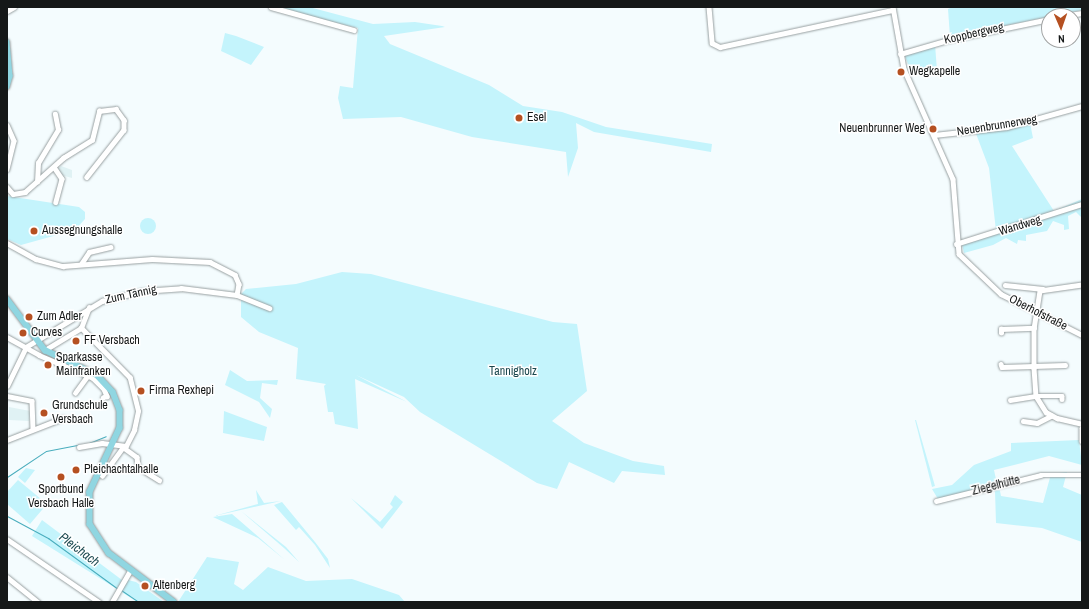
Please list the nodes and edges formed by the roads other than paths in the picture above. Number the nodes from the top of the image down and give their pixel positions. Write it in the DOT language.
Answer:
graph roads {
  1 [pos="14,7"];
  2 [pos="270,7"];
  3 [pos="709,7"];
  4 [pos="893,8"];
  5 [pos="7,11"];
  6 [pos="1041,20"];
  7 [pos="354,30"];
  8 [pos="7,42"];
  9 [pos="900,54"];
  10 [pos="8,58"];
  11 [pos="7,88"];
  12 [pos="1082,106"];
  13 [pos="55,114"];
  14 [pos="7,125"];
  15 [pos="934,135"];
  16 [pos="54,167"];
  17 [pos="7,169"];
  18 [pos="87,177"];
  19 [pos="37,182"];
  20 [pos="7,187"];
  21 [pos="56,202"];
  22 [pos="1082,204"];
  23 [pos="7,243"];
  24 [pos="956,244"];
  25 [pos="110,247"];
  26 [pos="81,264"];
  27 [pos="1005,285"];
  28 [pos="1082,285"];
  29 [pos="1043,289"];
  30 [pos="238,293"];
  31 [pos="7,299"];
  32 [pos="89,307"];
  33 [pos="270,308"];
  34 [pos="1037,312"];
  35 [pos="81,328"];
  36 [pos="1034,328"];
  37 [pos="1000,333"];
  38 [pos="1082,335"];
  39 [pos="7,336"];
  40 [pos="35,341"];
  41 [pos="26,347"];
  42 [pos="45,350"];
  43 [pos="1001,364"];
  44 [pos="1065,365"];
  45 [pos="1034,368"];
  46 [pos="88,375"];
  47 [pos="8,380"];
  48 [pos="7,386"];
  49 [pos="75,393"];
  50 [pos="7,396"];
  51 [pos="1036,396"];
  52 [pos="103,398"];
  53 [pos="1062,399"];
  54 [pos="1010,400"];
  55 [pos="1050,416"];
  56 [pos="63,418"];
  57 [pos="1024,421"];
  58 [pos="1082,424"];
  59 [pos="33,428"];
  60 [pos="1082,428"];
  61 [pos="7,440"];
  62 [pos="1082,441"];
  63 [pos="114,445"];
  64 [pos="79,447"];
  65 [pos="123,448"];
  66 [pos="100,475"];
  67 [pos="1082,475"];
  68 [pos="159,480"];
  69 [pos="936,501"];
  70 [pos="7,539"];
  71 [pos="130,571"];
  72 [pos="7,577"];
  73 [pos="38,602"];
  74 [pos="99,602"];
  75 [pos="112,602"];
  76 [pos="174,602"];
  1 -- 5 [label="street"];
  2 -- 7 [label="street"];
  3 -- 4 [label="street"];
  4 -- 9 [label="street"];
  6 -- 9 [label="street, Koppbergweg"];
  8 -- 10 [label="main road"];
  9 -- 15 [label="street"];
  10 -- 11 [label="main road"];
  12 -- 15 [label="street, Neuenbrunnerweg"];
  13 -- 19 [label="street"];
  14 -- 17 [label="street"];
  15 -- 24 [label="street"];
  16 -- 18 [label="street"];
  16 -- 19 [label="street"];
  16 -- 21 [label="street"];
  19 -- 20 [label="street"];
  22 -- 24 [label="street, Wandweg"];
  23 -- 26 [label="street"];
  24 -- 34 [label="street, Oberhofstraße"];
  25 -- 26 [label="street"];
  26 -- 30 [label="street"];
  27 -- 29 [label="street"];
  28 -- 29 [label="street"];
  29 -- 34 [label="street"];
  30 -- 32 [label="street, Zum Tännig"];
  30 -- 33 [label="street, Zum Tännig"];
  31 -- 40 [label="main road"];
  32 -- 35 [label="street"];
  32 -- 40 [label="street, Zum Tännig"];
  34 -- 36 [label="street"];
  34 -- 38 [label="street, Oberhofstraße"];
  35 -- 42 [label="street"];
  35 -- 65 [label="street"];
  36 -- 37 [label="street"];
  36 -- 45 [label="street"];
  39 -- 41 [label="street"];
  40 -- 41 [label="street, Zum Tännig"];
  40 -- 42 [label="main road"];
  41 -- 46 [label="street"];
  41 -- 47 [label="street"];
  42 -- 63 [label="main road"];
  43 -- 45 [label="street"];
  44 -- 45 [label="street"];
  45 -- 51 [label="street"];
  46 -- 49 [label="street"];
  46 -- 52 [label="street"];
  47 -- 48 [label="street"];
  50 -- 59 [label="street"];
  51 -- 53 [label="street"];
  51 -- 54 [label="street"];
  51 -- 55 [label="street"];
  55 -- 57 [label="street"];
  55 -- 58 [label="street"];
  56 -- 59 [label="street"];
  59 -- 61 [label="street"];
  60 -- 62 [label="street"];
  63 -- 64 [label="street"];
  63 -- 65 [label="street"];
  63 -- 66 [label="main road"];
  65 -- 66 [label="street"];
  65 -- 68 [label="street"];
  66 -- 71 [label="main road"];
  67 -- 69 [label="street, Ziegelhütte"];
  70 -- 74 [label="street"];
  71 -- 75 [label="street"];
  71 -- 76 [label="main road"];
  72 -- 73 [label="street"];
}
